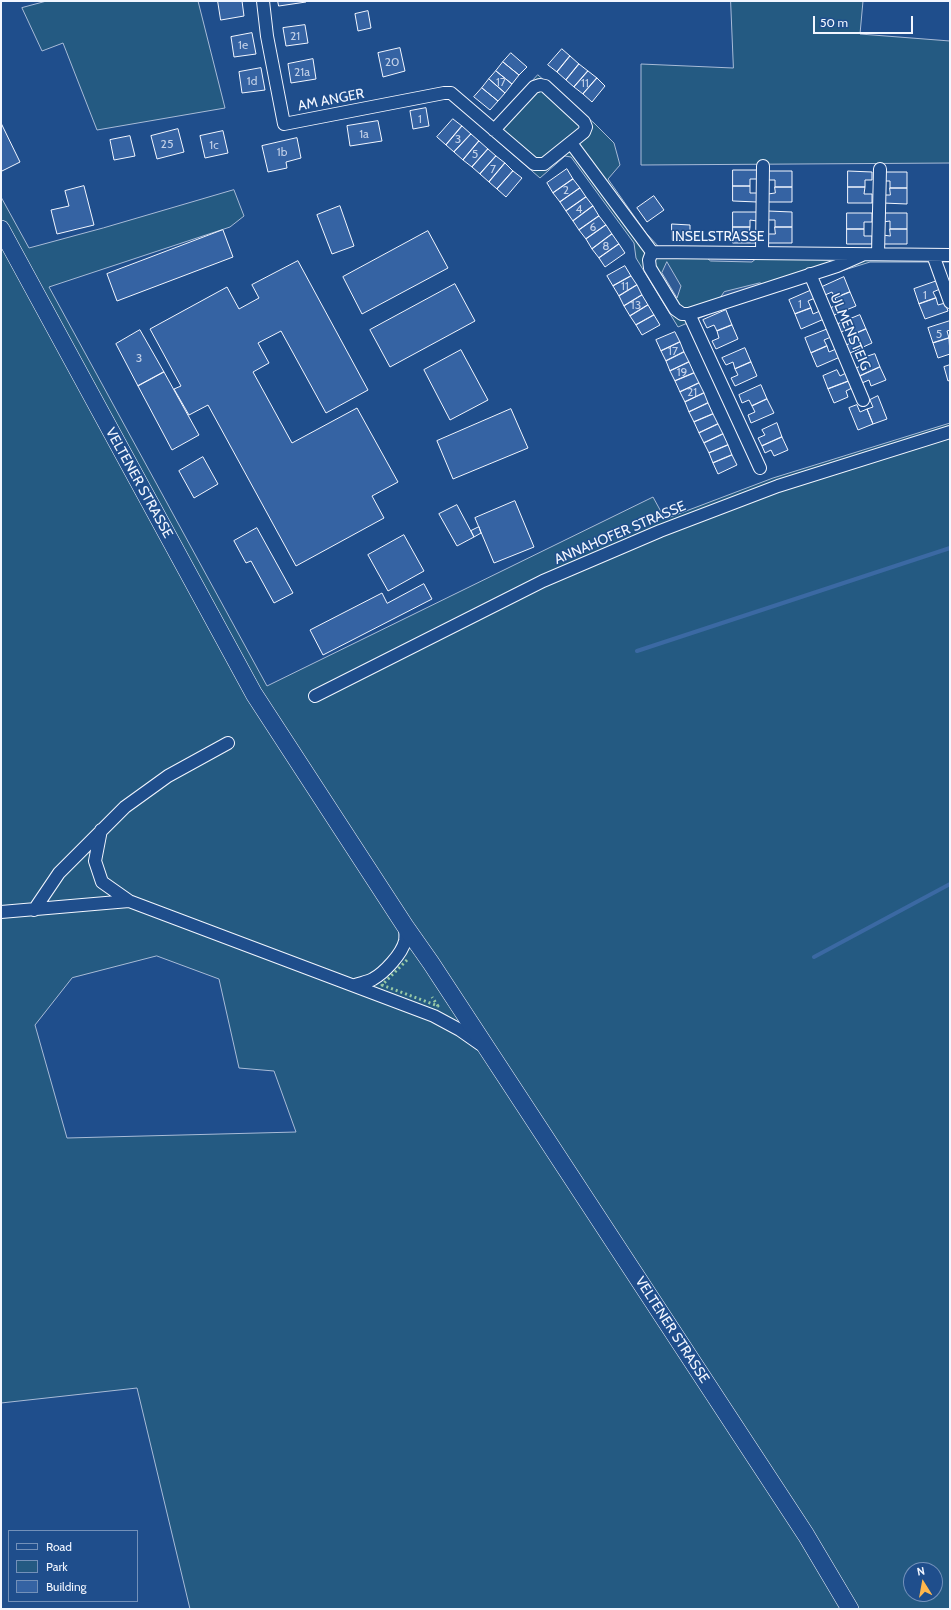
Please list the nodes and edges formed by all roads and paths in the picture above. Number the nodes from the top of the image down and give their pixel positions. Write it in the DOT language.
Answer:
graph roads {
  1 [pos="263,1"];
  2 [pos="494,130"];
  3 [pos="571,143"];
  4 [pos="763,166"];
  5 [pos="880,169"];
  6 [pos="1,229"];
  7 [pos="652,252"];
  8 [pos="762,252"];
  9 [pos="864,254"];
  10 [pos="878,254"];
  11 [pos="933,254"];
  12 [pos="950,254"];
  13 [pos="810,274"];
  14 [pos="950,302"];
  15 [pos="689,314"];
  16 [pos="863,400"];
  17 [pos="950,432"];
  18 [pos="760,468"];
  19 [pos="315,696"];
  20 [pos="228,742"];
  21 [pos="101,830"];
  22 [pos="129,901"];
  23 [pos="34,910"];
  24 [pos="1,912"];
  25 [pos="405,926"];
  26 [pos="355,985"];
  27 [pos="490,1053"];
  28 [pos="850,1609"];
  1 -- 2 [label="street, AM ANGER"];
  2 -- 3 [label="street, AM ANGER"];
  2 -- 3 [label="street, AM ANGER"];
  3 -- 7 [label="street"];
  4 -- 8 [label="street"];
  5 -- 10 [label="street"];
  6 -- 25 [label="main road, VELTENER STRASSE"];
  7 -- 8 [label="street, INSELSTRASSE"];
  7 -- 15 [label="street, INSELSTRASSE"];
  8 -- 9 [label="street, INSELSTRASSE"];
  9 -- 10 [label="street, INSELSTRASSE"];
  9 -- 13 [label="street, INSELSTRASSE"];
  10 -- 11 [label="street, INSELSTRASSE"];
  11 -- 12 [label="street, INSELSTRASSE"];
  11 -- 14 [label="street"];
  13 -- 15 [label="street, INSELSTRASSE"];
  13 -- 16 [label="street, ULMENSTEIG"];
  15 -- 18 [label="street"];
  17 -- 19 [label="street, ANNAHOFER STRASSE"];
  20 -- 21 [label="street"];
  21 -- 22 [label="street"];
  21 -- 23 [label="street"];
  22 -- 23 [label="street"];
  22 -- 26 [label="street"];
  23 -- 24 [label="street"];
  25 -- 26 [label="street"];
  25 -- 27 [label="main road, VELTENER STRASSE"];
  26 -- 27 [label="street"];
  27 -- 28 [label="main road, VELTENER STRASSE"];
}
